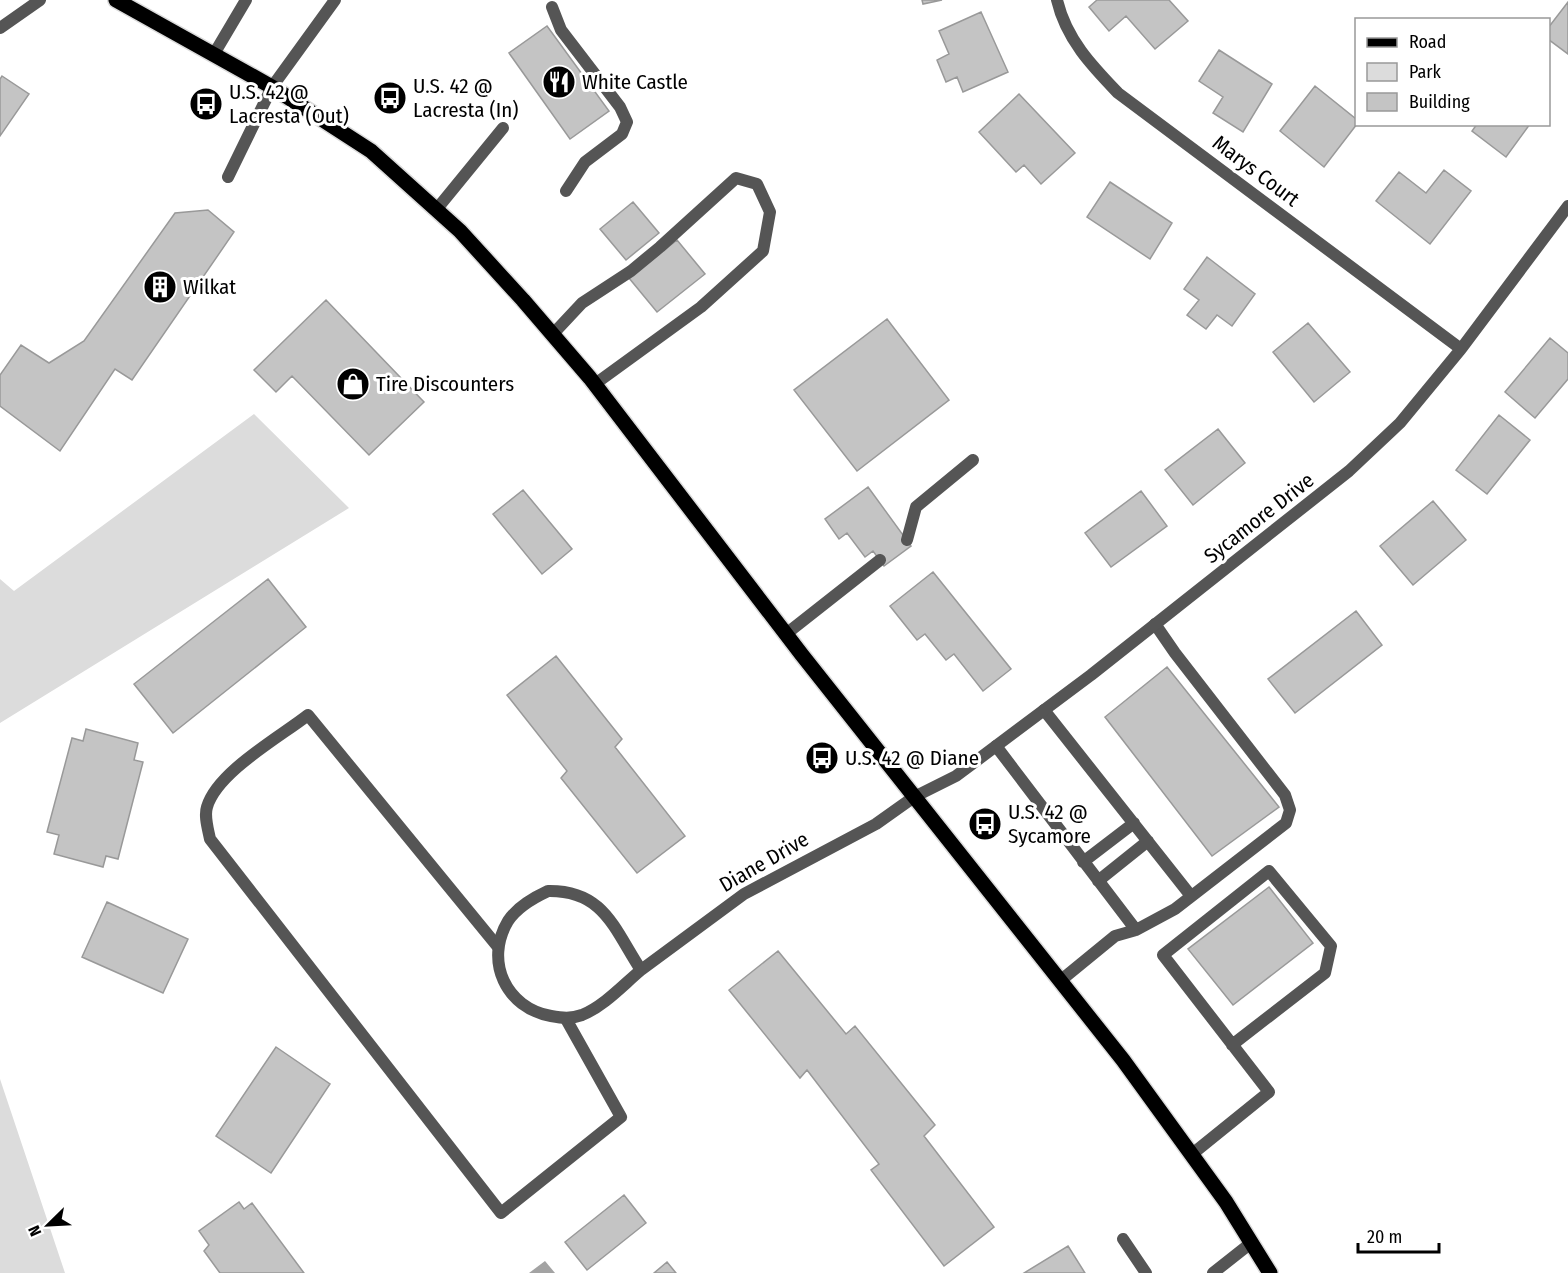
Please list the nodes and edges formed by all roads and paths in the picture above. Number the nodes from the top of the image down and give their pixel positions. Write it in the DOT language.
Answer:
graph roads {
  1 [pos="40,0"];
  2 [pos="246,0"];
  3 [pos="335,0"];
  4 [pos="1058,0"];
  5 [pos="120,1"];
  6 [pos="552,7"];
  7 [pos="0,28"];
  8 [pos="214,54"];
  9 [pos="273,87"];
  10 [pos="503,128"];
  11 [pos="228,177"];
  12 [pos="566,191"];
  13 [pos="1568,206"];
  14 [pos="436,210"];
  15 [pos="553,334"];
  16 [pos="1461,349"];
  17 [pos="595,384"];
  18 [pos="973,460"];
  19 [pos="907,540"];
  20 [pos="880,561"];
  21 [pos="1155,624"];
  22 [pos="786,634"];
  23 [pos="1044,710"];
  24 [pos="996,746"];
  25 [pos="914,797"];
  26 [pos="1134,823"];
  27 [pos="1148,841"];
  28 [pos="1083,862"];
  29 [pos="1098,881"];
  30 [pos="1191,896"];
  31 [pos="1136,930"];
  32 [pos="498,947"];
  33 [pos="641,970"];
  34 [pos="1060,981"];
  35 [pos="566,1019"];
  36 [pos="1232,1045"];
  37 [pos="1191,1155"];
  38 [pos="1123,1239"];
  39 [pos="1251,1243"];
  40 [pos="1146,1273"];
  41 [pos="1213,1273"];
  42 [pos="1270,1273"];
  1 -- 7 [label="street"];
  2 -- 8 [label="street"];
  3 -- 9 [label="street"];
  4 -- 16 [label="street, Marys Court"];
  5 -- 8 [label="main road"];
  6 -- 12 [label="street"];
  8 -- 9 [label="main road"];
  9 -- 11 [label="street"];
  9 -- 14 [label="main road"];
  10 -- 14 [label="street"];
  13 -- 16 [label="street, Sycamore Drive"];
  14 -- 15 [label="main road"];
  15 -- 17 [label="main road"];
  15 -- 17 [label="street"];
  16 -- 21 [label="street, Sycamore Drive"];
  17 -- 22 [label="main road"];
  18 -- 19 [label="street"];
  20 -- 22 [label="street"];
  21 -- 23 [label="street, Sycamore Drive"];
  21 -- 30 [label="street"];
  22 -- 25 [label="main road"];
  23 -- 24 [label="street, Sycamore Drive"];
  23 -- 26 [label="street"];
  24 -- 25 [label="street, Sycamore Drive"];
  24 -- 28 [label="street"];
  25 -- 33 [label="street, Diane Drive"];
  25 -- 34 [label="main road"];
  26 -- 27 [label="street"];
  26 -- 28 [label="street"];
  27 -- 29 [label="street"];
  27 -- 30 [label="street"];
  28 -- 29 [label="street"];
  29 -- 31 [label="street"];
  30 -- 31 [label="street"];
  31 -- 34 [label="street"];
  32 -- 33 [label="street"];
  32 -- 35 [label="street"];
  32 -- 35 [label="street"];
  33 -- 35 [label="street, Diane Drive"];
  34 -- 37 [label="main road"];
  36 -- 36 [label="street"];
  36 -- 37 [label="street"];
  37 -- 39 [label="main road"];
  38 -- 40 [label="street"];
  39 -- 41 [label="street"];
  39 -- 42 [label="main road"];
}
